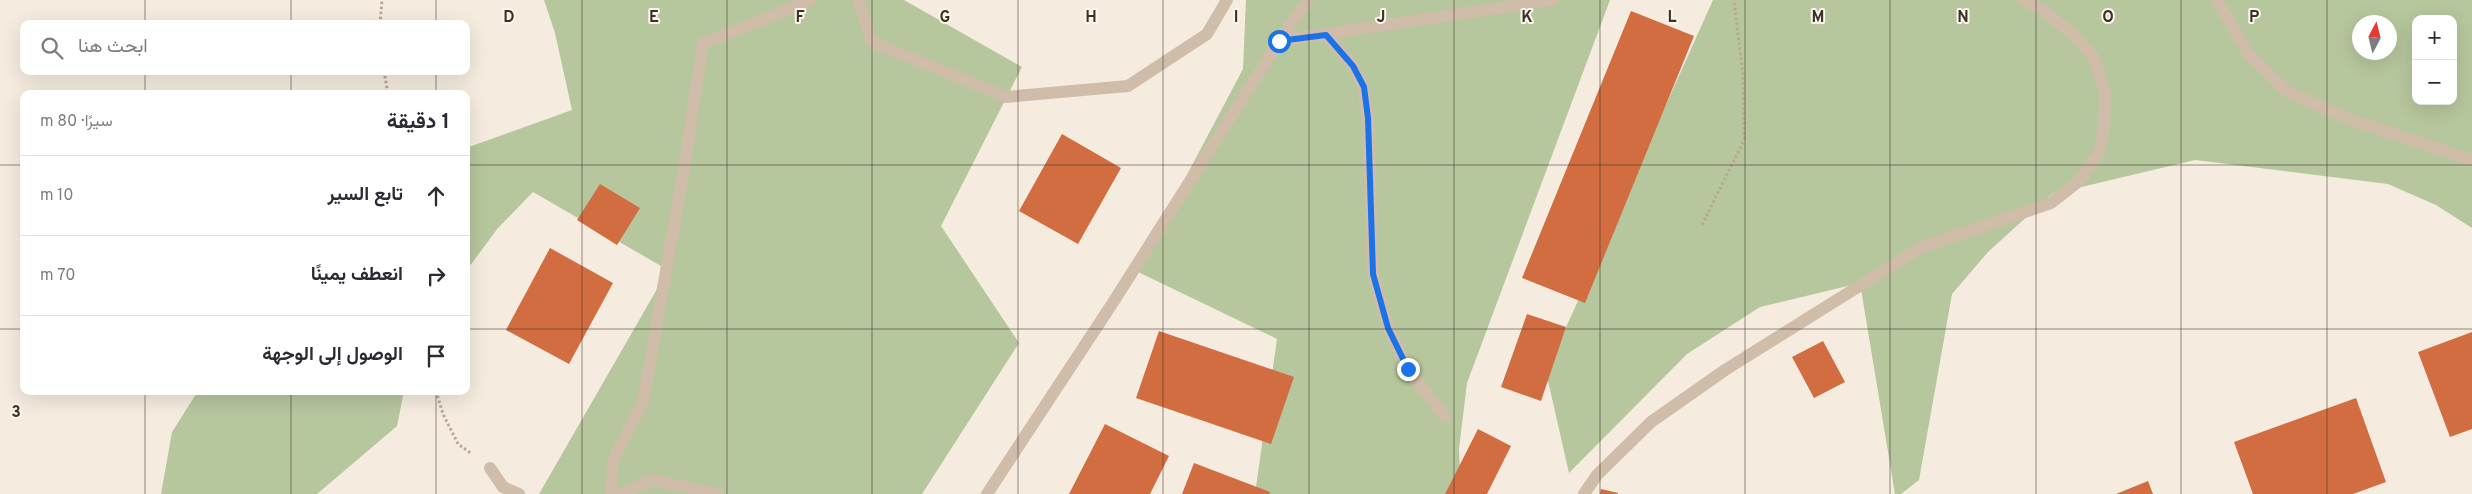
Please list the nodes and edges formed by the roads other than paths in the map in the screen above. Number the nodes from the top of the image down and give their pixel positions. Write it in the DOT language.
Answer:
graph roads {
  1 [pos="810,0"];
  2 [pos="858,0"];
  3 [pos="1227,0"];
  4 [pos="1308,0"];
  5 [pos="1552,0"];
  6 [pos="2023,0"];
  7 [pos="2217,0"];
  8 [pos="1326,35"];
  9 [pos="1279,41"];
  10 [pos="2472,160"];
  11 [pos="1445,417"];
  12 [pos="490,468"];
  13 [pos="519,494"];
  14 [pos="611,494"];
  15 [pos="621,494"];
  16 [pos="718,494"];
  17 [pos="987,494"];
  18 [pos="1584,494"];
  1 -- 14 [label="street"];
  2 -- 3 [label="street"];
  4 -- 9 [label="street"];
  5 -- 8 [label="street"];
  6 -- 18 [label="street"];
  7 -- 10 [label="street"];
  8 -- 9 [label="street"];
  8 -- 11 [label="street"];
  9 -- 17 [label="street"];
  12 -- 13 [label="street"];
  15 -- 16 [label="street"];
}
